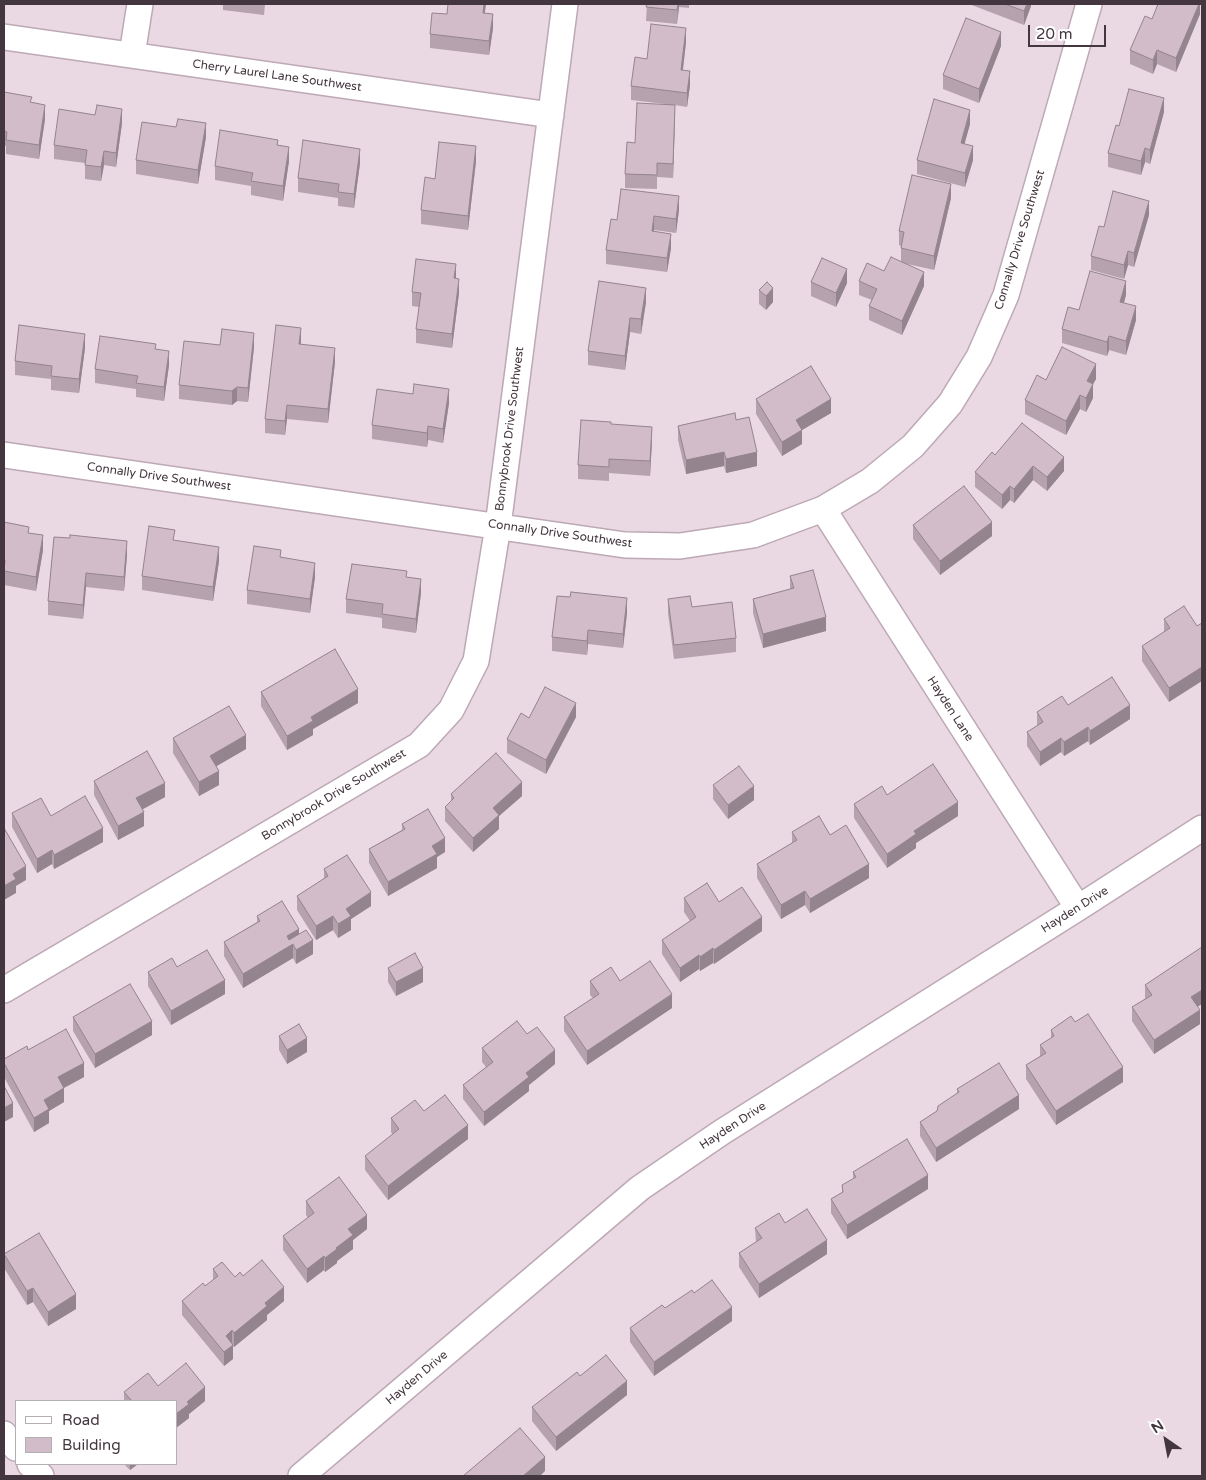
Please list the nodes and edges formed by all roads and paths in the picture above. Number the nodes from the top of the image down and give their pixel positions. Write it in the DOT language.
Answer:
graph roads {
  1 [pos="140,4"];
  2 [pos="565,4"];
  3 [pos="1089,4"];
  4 [pos="4,37"];
  5 [pos="132,55"];
  6 [pos="551,114"];
  7 [pos="4,455"];
  8 [pos="823,509"];
  9 [pos="498,526"];
  10 [pos="1202,828"];
  11 [pos="1078,908"];
  12 [pos="4,990"];
  13 [pos="4,1434"];
  14 [pos="15,1447"];
  15 [pos="301,1476"];
  1 -- 5 [label="street"];
  2 -- 6 [label="street, Bonnybrook Drive Southwest"];
  3 -- 8 [label="street, Connally Drive Southwest"];
  4 -- 5 [label="street, Cherry Laurel Lane Southwest"];
  5 -- 6 [label="street, Cherry Laurel Lane Southwest"];
  6 -- 9 [label="street, Bonnybrook Drive Southwest"];
  7 -- 9 [label="street, Connally Drive Southwest"];
  8 -- 9 [label="street, Connally Drive Southwest"];
  8 -- 11 [label="street, Hayden Lane"];
  9 -- 12 [label="street, Bonnybrook Drive Southwest"];
  10 -- 11 [label="street, Hayden Drive"];
  11 -- 15 [label="street, Hayden Drive"];
  13 -- 14 [label="street"];
}
